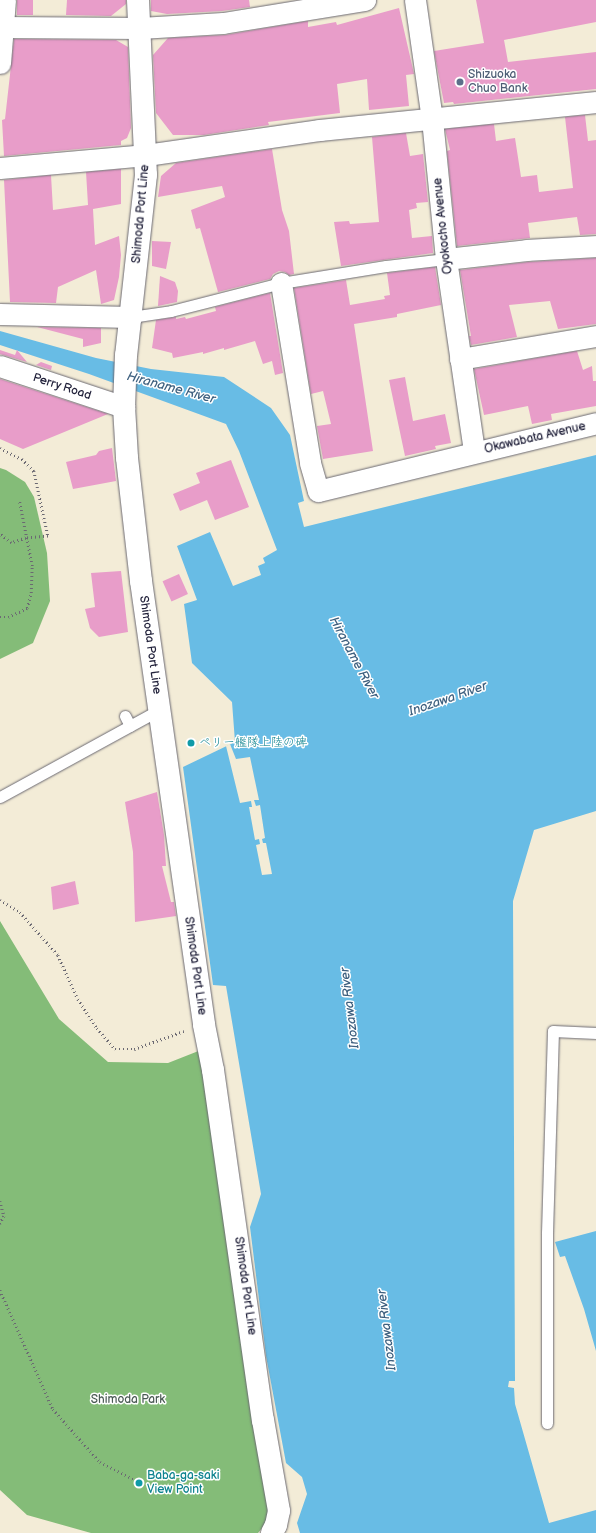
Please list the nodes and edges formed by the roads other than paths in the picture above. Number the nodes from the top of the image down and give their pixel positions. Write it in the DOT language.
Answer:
graph roads {
  1 [pos="5,0"];
  2 [pos="138,0"];
  3 [pos="365,0"];
  4 [pos="415,0"];
  5 [pos="2,27"];
  6 [pos="140,28"];
  7 [pos="0,63"];
  8 [pos="596,102"];
  9 [pos="432,119"];
  10 [pos="146,155"];
  11 [pos="0,168"];
  12 [pos="596,246"];
  13 [pos="446,259"];
  14 [pos="281,283"];
  15 [pos="0,314"];
  16 [pos="131,317"];
  17 [pos="596,336"];
  18 [pos="460,359"];
  19 [pos="0,366"];
  20 [pos="124,401"];
  21 [pos="596,423"];
  22 [pos="474,452"];
  23 [pos="159,710"];
  24 [pos="0,796"];
  25 [pos="596,1033"];
  26 [pos="547,1423"];
  27 [pos="272,1533"];
  1 -- 5 [label="street"];
  2 -- 6 [label="main road, Shimoda Port Line"];
  3 -- 6 [label="street"];
  4 -- 9 [label="street, Oyokocho Avenue"];
  5 -- 6 [label="street"];
  5 -- 7 [label="street"];
  6 -- 10 [label="main road, Shimoda Port Line"];
  8 -- 9 [label="street"];
  9 -- 10 [label="street"];
  9 -- 13 [label="street, Oyokocho Avenue"];
  10 -- 11 [label="street"];
  10 -- 16 [label="main road, Shimoda Port Line"];
  12 -- 13 [label="street"];
  13 -- 14 [label="lane"];
  13 -- 18 [label="street, Oyokocho Avenue"];
  14 -- 16 [label="lane"];
  14 -- 22 [label="street, Okawabata Avenue"];
  15 -- 16 [label="street"];
  16 -- 20 [label="main road, Shimoda Port Line"];
  17 -- 18 [label="street"];
  18 -- 22 [label="street, Oyokocho Avenue"];
  19 -- 20 [label="street, Perry Road"];
  20 -- 23 [label="main road, Shimoda Port Line"];
  21 -- 22 [label="street, Okawabata Avenue"];
  23 -- 24 [label="lane"];
  23 -- 27 [label="main road, Shimoda Port Line"];
  25 -- 26 [label="lane"];
}
